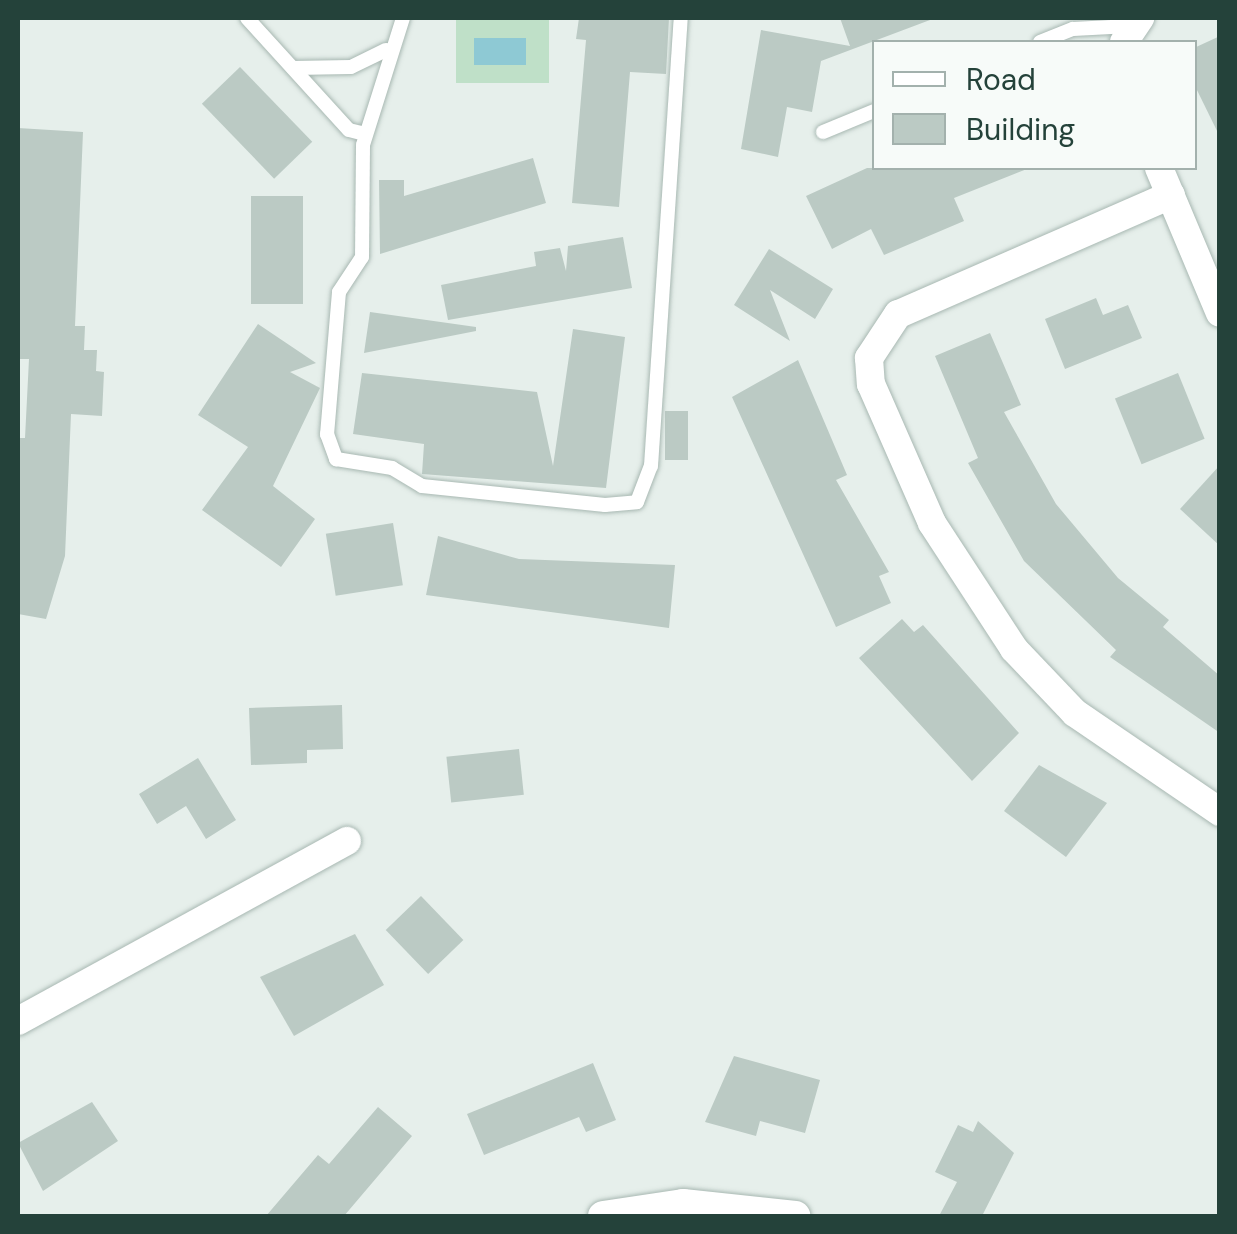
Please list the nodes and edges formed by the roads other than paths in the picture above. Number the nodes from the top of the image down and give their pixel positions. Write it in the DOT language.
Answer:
graph roads {
  1 [pos="247,18"];
  2 [pos="403,18"];
  3 [pos="681,18"];
  4 [pos="1131,29"];
  5 [pos="1045,40"];
  6 [pos="386,50"];
  7 [pos="293,68"];
  8 [pos="872,112"];
  9 [pos="823,132"];
  10 [pos="365,134"];
  11 [pos="1161,170"];
  12 [pos="1171,195"];
  13 [pos="1220,313"];
  14 [pos="1220,812"];
  15 [pos="347,842"];
  16 [pos="18,1021"];
  17 [pos="603,1216"];
  18 [pos="795,1216"];
  1 -- 7 [label="lane"];
  2 -- 6 [label="lane"];
  3 -- 10 [label="lane"];
  4 -- 5 [label="lane"];
  6 -- 7 [label="lane"];
  6 -- 10 [label="lane"];
  7 -- 10 [label="lane"];
  8 -- 9 [label="lane"];
  11 -- 12 [label="street"];
  12 -- 13 [label="street"];
  12 -- 14 [label="street"];
  15 -- 16 [label="street"];
  17 -- 18 [label="street"];
}
